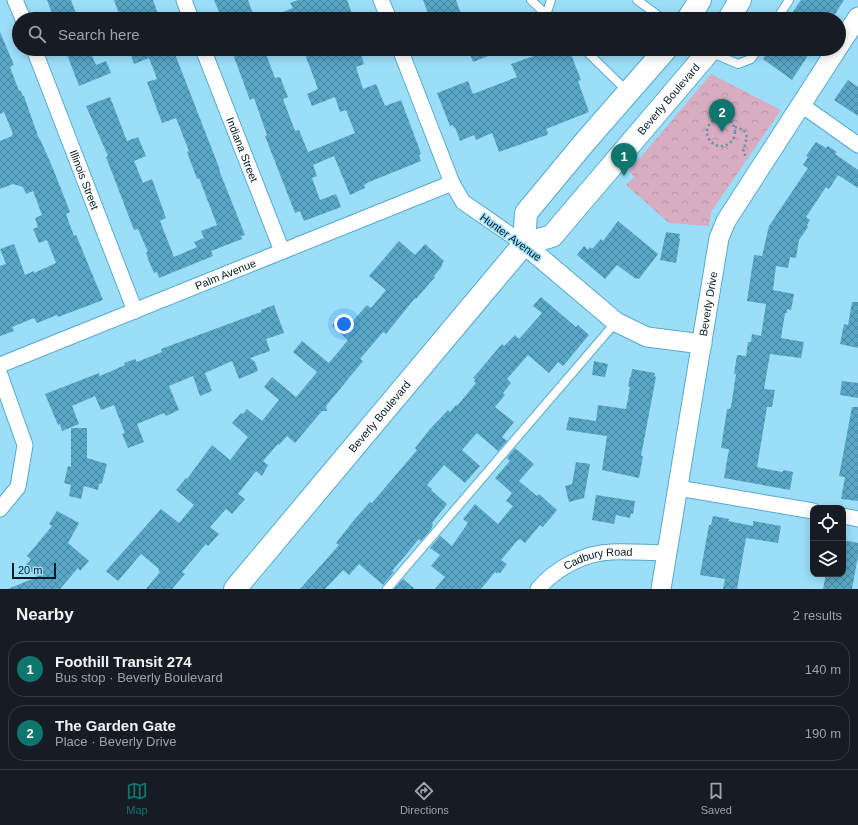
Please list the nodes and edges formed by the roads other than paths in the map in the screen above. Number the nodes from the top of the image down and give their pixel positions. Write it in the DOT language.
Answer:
graph roads {
  1 [pos="15,0"];
  2 [pos="184,0"];
  3 [pos="381,0"];
  4 [pos="531,0"];
  5 [pos="551,0"];
  6 [pos="637,0"];
  7 [pos="700,0"];
  8 [pos="740,0"];
  9 [pos="789,0"];
  10 [pos="20,12"];
  11 [pos="188,12"];
  12 [pos="386,12"];
  13 [pos="543,12"];
  14 [pos="549,12"];
  15 [pos="654,12"];
  16 [pos="692,12"];
  17 [pos="733,12"];
  18 [pos="781,12"];
  19 [pos="858,17"];
  20 [pos="846,35"];
  21 [pos="37,56"];
  22 [pos="206,56"];
  23 [pos="403,56"];
  24 [pos="591,56"];
  25 [pos="660,56"];
  26 [pos="706,56"];
  27 [pos="721,56"];
  28 [pos="753,56"];
  29 [pos="832,56"];
  30 [pos="628,92"];
  31 [pos="800,104"];
  32 [pos="858,145"];
  33 [pos="452,183"];
  34 [pos="524,244"];
  35 [pos="282,251"];
  36 [pos="135,311"];
  37 [pos="616,322"];
  38 [pos="702,344"];
  39 [pos="0,365"];
  40 [pos="0,375"];
  41 [pos="678,488"];
  42 [pos="0,509"];
  43 [pos="810,510"];
  44 [pos="846,516"];
  45 [pos="858,518"];
  46 [pos="667,553"];
  47 [pos="235,589"];
  48 [pos="388,589"];
  49 [pos="538,589"];
  50 [pos="661,589"];
  1 -- 10 [label="street"];
  2 -- 11 [label="street"];
  3 -- 12 [label="street"];
  4 -- 13 [label="lane"];
  5 -- 14 [label="lane"];
  6 -- 15 [label="lane"];
  7 -- 16 [label="main road"];
  8 -- 17 [label="main road"];
  9 -- 18 [label="lane"];
  19 -- 20 [label="street"];
  21 -- 36 [label="street, Illinois Street"];
  22 -- 35 [label="street, Indiana Street"];
  23 -- 33 [label="street, Hunter Avenue"];
  24 -- 30 [label="lane"];
  25 -- 30 [label="main road"];
  26 -- 34 [label="main road, Beverly Boulevard"];
  27 -- 28 [label="lane"];
  29 -- 31 [label="street, Beverly Drive"];
  30 -- 34 [label="main road"];
  31 -- 32 [label="street"];
  31 -- 38 [label="street, Beverly Drive"];
  33 -- 34 [label="street, Hunter Avenue"];
  33 -- 35 [label="street, Palm Avenue"];
  34 -- 37 [label="street, Hunter Avenue"];
  34 -- 47 [label="main road, Beverly Boulevard"];
  35 -- 36 [label="street, Palm Avenue"];
  36 -- 39 [label="street, Palm Avenue"];
  37 -- 38 [label="street, Hunter Avenue"];
  37 -- 48 [label="lane"];
  38 -- 41 [label="street, Beverly Drive"];
  40 -- 42 [label="street"];
  41 -- 43 [label="street"];
  41 -- 46 [label="street, Beverly Drive"];
  44 -- 45 [label="street"];
  46 -- 49 [label="street, Cadbury Road"];
  46 -- 50 [label="street, Beverly Drive"];
}
